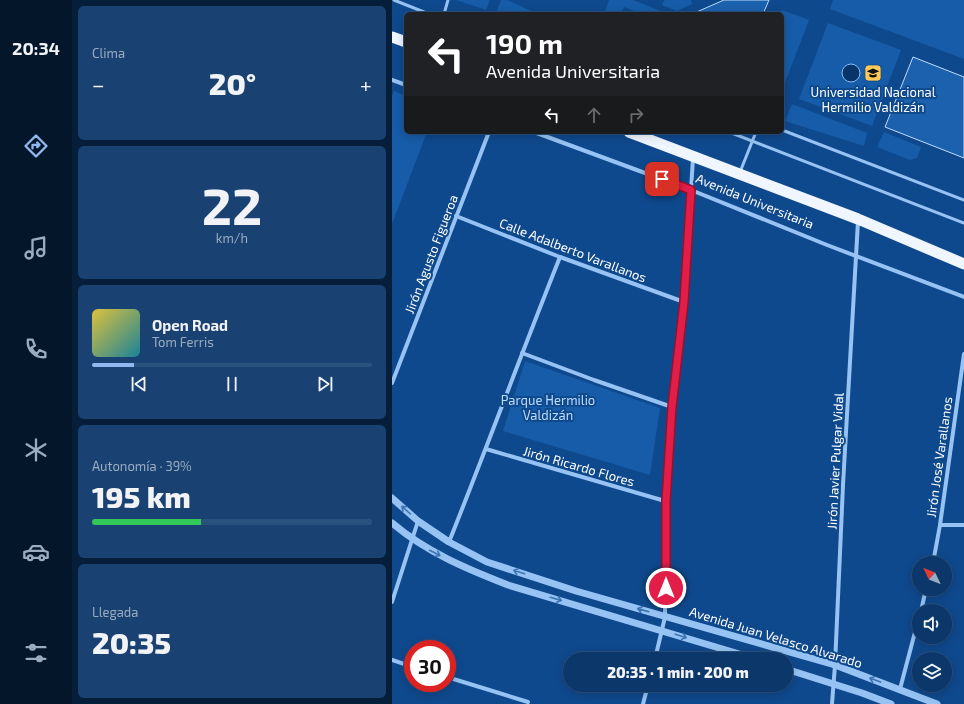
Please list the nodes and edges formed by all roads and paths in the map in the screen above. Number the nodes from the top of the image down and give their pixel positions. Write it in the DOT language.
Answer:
graph roads {
  1 [pos="394,0"];
  2 [pos="448,0"];
  3 [pos="424,12"];
  4 [pos="445,12"];
  5 [pos="392,37"];
  6 [pos="404,41"];
  7 [pos="392,80"];
  8 [pos="404,84"];
  9 [pos="784,131"];
  10 [pos="488,134"];
  11 [pos="539,134"];
  12 [pos="634,134"];
  13 [pos="734,134"];
  14 [pos="755,134"];
  15 [pos="752,141"];
  16 [pos="693,156"];
  17 [pos="739,174"];
  18 [pos="691,190"];
  19 [pos="964,200"];
  20 [pos="456,216"];
  21 [pos="858,220"];
  22 [pos="964,223"];
  23 [pos="856,255"];
  24 [pos="560,257"];
  25 [pos="964,264"];
  26 [pos="964,297"];
  27 [pos="684,302"];
  28 [pos="522,353"];
  29 [pos="964,354"];
  30 [pos="392,383"];
  31 [pos="672,407"];
  32 [pos="486,449"];
  33 [pos="392,498"];
  34 [pos="666,501"];
  35 [pos="418,521"];
  36 [pos="392,523"];
  37 [pos="964,524"];
  38 [pos="940,525"];
  39 [pos="412,538"];
  40 [pos="449,542"];
  41 [pos="934,556"];
  42 [pos="392,602"];
  43 [pos="666,617"];
  44 [pos="662,630"];
  45 [pos="912,644"];
  46 [pos="657,652"];
  47 [pos="733,652"];
  48 [pos="392,660"];
  49 [pos="404,664"];
  50 [pos="835,665"];
  51 [pos="793,671"];
  52 [pos="456,680"];
  53 [pos="833,684"];
  54 [pos="900,689"];
  55 [pos="646,692"];
  56 [pos="528,702"];
  57 [pos="643,704"];
  58 [pos="832,704"];
  59 [pos="891,704"];
  60 [pos="937,704"];
  1 -- 3 [label="lane"];
  2 -- 4 [label="lane"];
  5 -- 6 [label="highway"];
  7 -- 8 [label="street"];
  9 -- 19 [label="lane"];
  10 -- 20 [label="street, Jirón Agusto Figueroa"];
  11 -- 18 [label="street, Avenida Universitaria"];
  12 -- 16 [label="highway, Avenida Universitaria"];
  13 -- 15 [label="lane"];
  14 -- 15 [label="lane"];
  15 -- 17 [label="lane"];
  15 -- 22 [label="lane"];
  16 -- 17 [label="highway, Avenida Universitaria"];
  16 -- 18 [label="street"];
  17 -- 21 [label="highway, Avenida Universitaria"];
  18 -- 23 [label="street, Avenida Universitaria"];
  18 -- 27 [label="street"];
  20 -- 24 [label="street, Calle Adalberto Varallanos"];
  20 -- 30 [label="street, Jirón Agusto Figueroa"];
  21 -- 23 [label="street, Jirón Javier Pulgar Vidal"];
  21 -- 25 [label="highway, Avenida Universitaria"];
  23 -- 26 [label="street, Avenida Universitaria"];
  23 -- 50 [label="street, Jirón Javier Pulgar Vidal"];
  24 -- 27 [label="street, Calle Adalberto Varallanos"];
  24 -- 28 [label="street"];
  27 -- 31 [label="street"];
  28 -- 31 [label="street"];
  28 -- 32 [label="street"];
  29 -- 38 [label="street, Jirón José Varallanos"];
  31 -- 34 [label="street"];
  32 -- 34 [label="street, Jirón Ricardo Flores"];
  32 -- 40 [label="street"];
  35 -- 33 [label="street, Avenida Juan Velasco Alvarado, one-way"];
  34 -- 43 [label="street"];
  35 -- 39 [label="street"];
  35 -- 40 [label="street, Avenida Juan Velasco Alvarado"];
  36 -- 39 [label="street, Avenida Juan Velasco Alvarado"];
  37 -- 38 [label="street"];
  38 -- 41 [label="street, Jirón José Varallanos"];
  39 -- 42 [label="street"];
  39 -- 44 [label="street, Avenida Juan Velasco Alvarado, one-way"];
  43 -- 40 [label="street, Avenida Juan Velasco Alvarado, one-way"];
  43 -- 44 [label="street"];
  43 -- 50 [label="street, Avenida Juan Velasco Alvarado"];
  44 -- 46 [label="street"];
  44 -- 47 [label="street, Avenida Juan Velasco Alvarado, one-way"];
  45 -- 54 [label="street"];
  48 -- 49 [label="street"];
  50 -- 53 [label="street, Jirón Javier Pulgar Vidal"];
  54 -- 50 [label="street, Avenida Juan Velasco Alvarado, one-way"];
  51 -- 53 [label="street"];
  52 -- 56 [label="street"];
  53 -- 58 [label="street, Jirón Javier Pulgar Vidal"];
  53 -- 59 [label="street"];
  54 -- 60 [label="street, Avenida Juan Velasco Alvarado"];
  55 -- 57 [label="street"];
}
